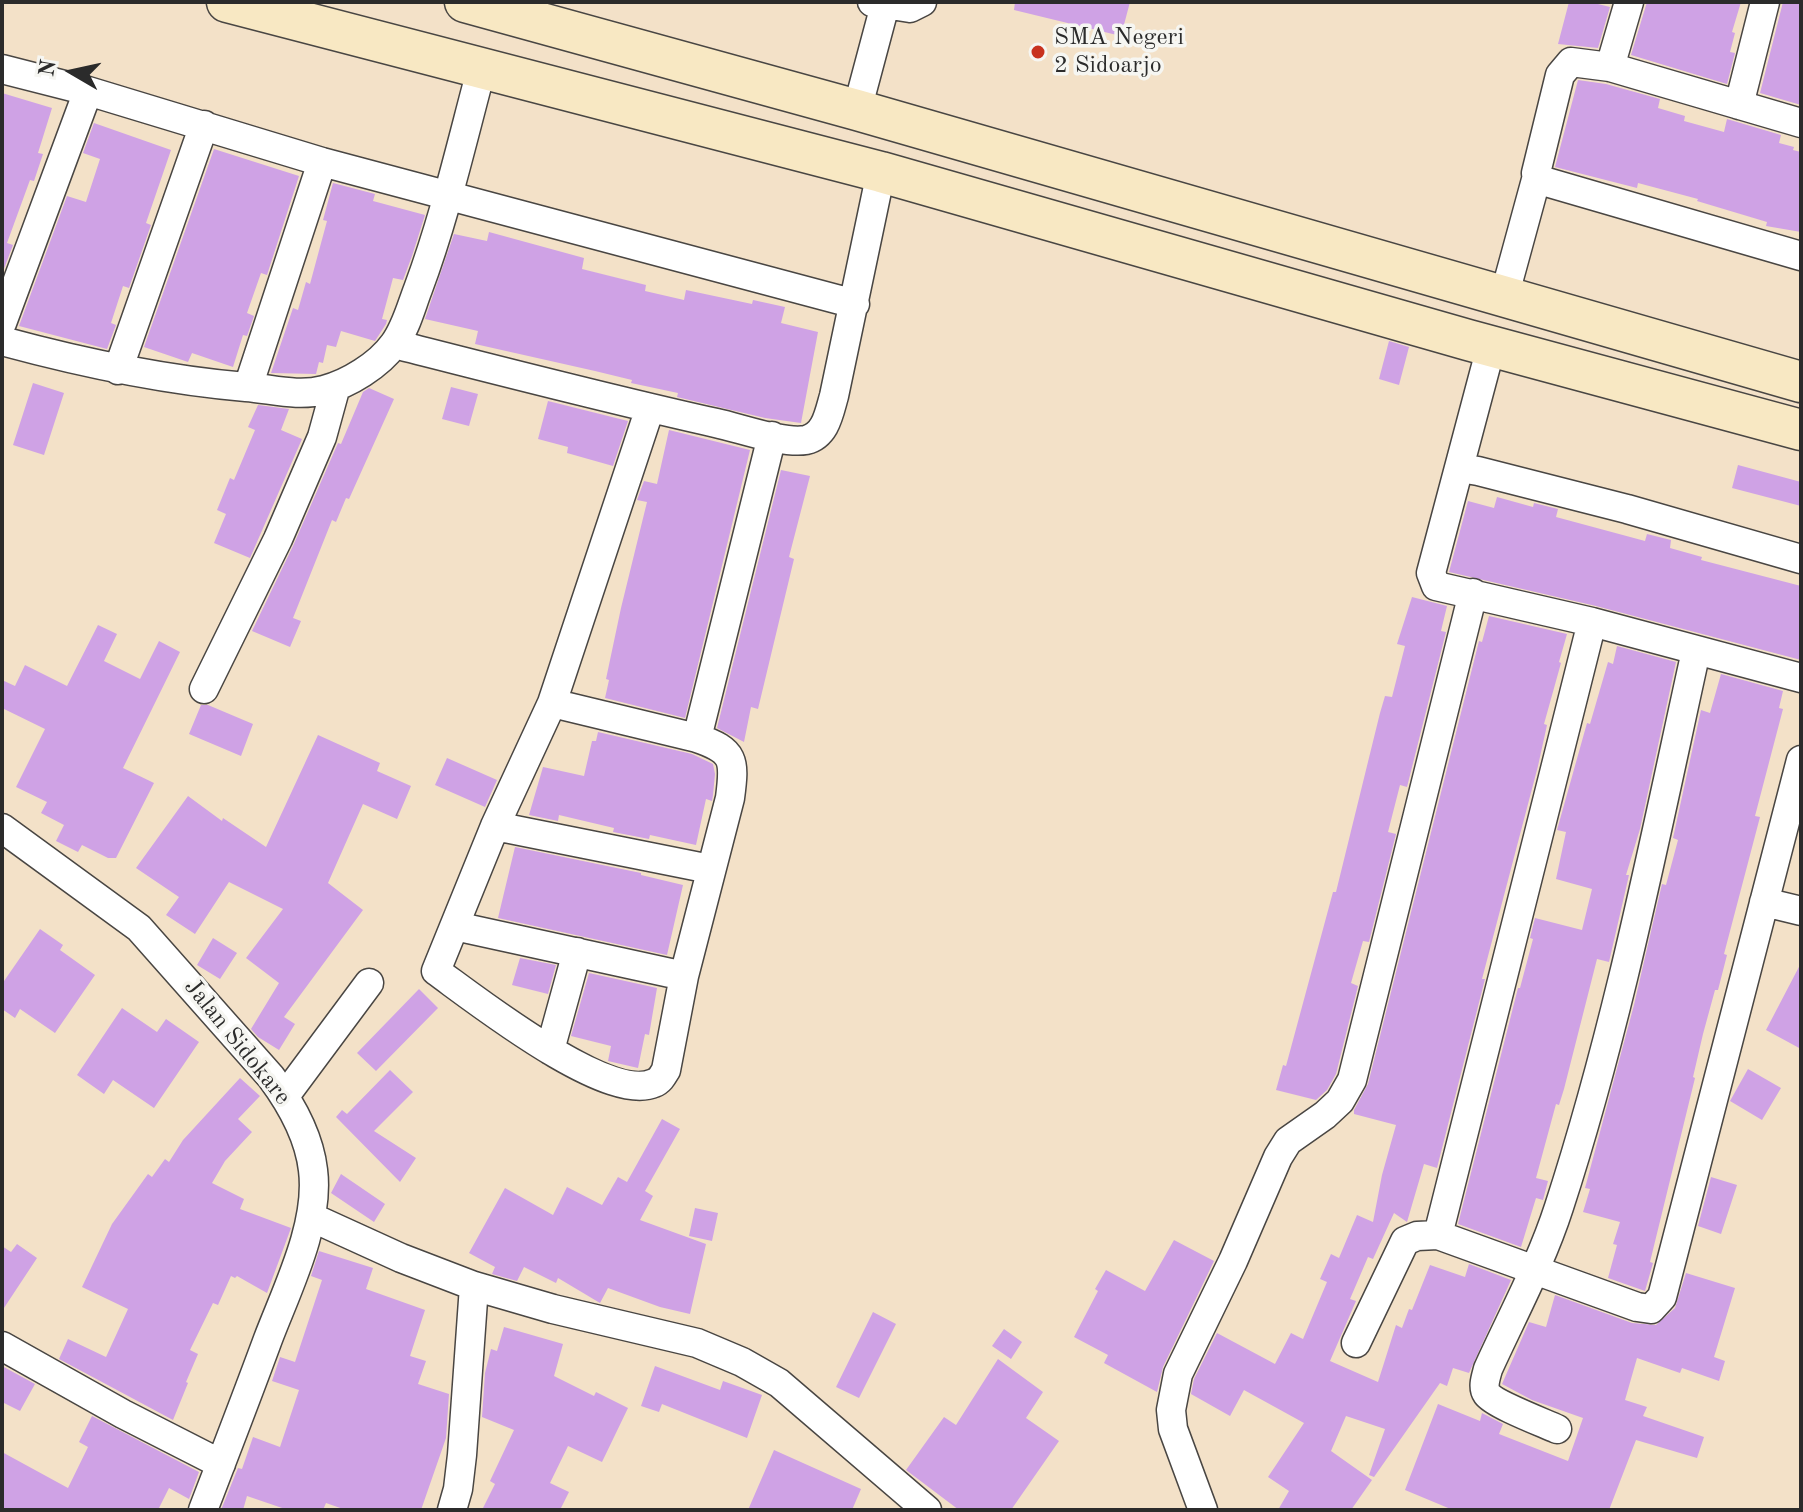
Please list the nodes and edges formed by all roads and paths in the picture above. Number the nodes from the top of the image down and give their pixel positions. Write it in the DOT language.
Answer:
graph roads {
  1 [pos="227,2"];
  2 [pos="465,2"];
  3 [pos="922,2"];
  4 [pos="1629,2"];
  5 [pos="1765,2"];
  6 [pos="878,4"];
  7 [pos="516,8"];
  8 [pos="482,67"];
  9 [pos="1610,67"];
  10 [pos="2,69"];
  11 [pos="88,91"];
  12 [pos="1739,105"];
  13 [pos="857,110"];
  14 [pos="1801,123"];
  15 [pos="204,125"];
  16 [pos="322,162"];
  17 [pos="881,172"];
  18 [pos="1537,176"];
  19 [pos="1125,189"];
  20 [pos="447,196"];
  21 [pos="1113,238"];
  22 [pos="1801,256"];
  23 [pos="1504,297"];
  24 [pos="855,304"];
  25 [pos="2,323"];
  26 [pos="2,341"];
  27 [pos="394,344"];
  28 [pos="1491,347"];
  29 [pos="118,370"];
  30 [pos="1801,382"];
  31 [pos="336,386"];
  32 [pos="248,387"];
  33 [pos="650,408"];
  34 [pos="1801,430"];
  35 [pos="772,436"];
  36 [pos="1458,472"];
  37 [pos="1801,559"];
  38 [pos="1473,593"];
  39 [pos="1592,622"];
  40 [pos="1696,651"];
  41 [pos="1801,678"];
  42 [pos="204,689"];
  43 [pos="552,703"];
  44 [pos="697,738"];
  45 [pos="1801,760"];
  46 [pos="495,826"];
  47 [pos="2,828"];
  48 [pos="710,869"];
  49 [pos="1764,902"];
  50 [pos="1801,911"];
  51 [pos="455,926"];
  52 [pos="577,952"];
  53 [pos="684,976"];
  54 [pos="369,983"];
  55 [pos="550,1050"];
  56 [pos="285,1096"];
  57 [pos="311,1217"];
  58 [pos="1428,1236"];
  59 [pos="1533,1270"];
  60 [pos="474,1286"];
  61 [pos="1356,1343"];
  62 [pos="2,1346"];
  63 [pos="1557,1429"];
  64 [pos="221,1464"];
  65 [pos="203,1510"];
  66 [pos="452,1510"];
  67 [pos="927,1510"];
  68 [pos="1203,1510"];
  1 -- 8 [label="main road"];
  2 -- 7 [label="main road"];
  3 -- 6 [label="street"];
  4 -- 9 [label="street"];
  5 -- 12 [label="street"];
  6 -- 13 [label="street"];
  7 -- 13 [label="main road"];
  8 -- 17 [label="main road"];
  8 -- 20 [label="street"];
  9 -- 12 [label="street"];
  9 -- 18 [label="street"];
  10 -- 11 [label="street"];
  11 -- 15 [label="street"];
  11 -- 25 [label="street"];
  12 -- 14 [label="street"];
  13 -- 19 [label="main road"];
  15 -- 16 [label="street"];
  15 -- 29 [label="street"];
  16 -- 20 [label="street"];
  16 -- 32 [label="street"];
  17 -- 21 [label="main road"];
  17 -- 24 [label="street"];
  18 -- 22 [label="street"];
  18 -- 23 [label="street"];
  19 -- 21 [label="main road"];
  19 -- 23 [label="main road"];
  20 -- 24 [label="street"];
  20 -- 27 [label="street"];
  21 -- 28 [label="main road"];
  23 -- 30 [label="main road"];
  24 -- 35 [label="street"];
  26 -- 29 [label="street"];
  27 -- 31 [label="street"];
  27 -- 33 [label="street"];
  28 -- 34 [label="main road"];
  28 -- 36 [label="street"];
  29 -- 32 [label="street"];
  31 -- 32 [label="street"];
  31 -- 42 [label="street"];
  33 -- 35 [label="street"];
  33 -- 43 [label="street"];
  35 -- 44 [label="street"];
  36 -- 37 [label="street"];
  36 -- 38 [label="street"];
  38 -- 39 [label="street"];
  38 -- 68 [label="street"];
  39 -- 40 [label="street"];
  39 -- 58 [label="street"];
  40 -- 41 [label="street"];
  40 -- 59 [label="street"];
  43 -- 44 [label="street"];
  43 -- 46 [label="street"];
  44 -- 48 [label="street"];
  45 -- 49 [label="street"];
  46 -- 48 [label="street"];
  46 -- 51 [label="street"];
  47 -- 56 [label="street, Jalan Sidokare"];
  48 -- 53 [label="street"];
  49 -- 50 [label="street"];
  49 -- 59 [label="street"];
  51 -- 52 [label="street"];
  51 -- 55 [label="street"];
  52 -- 53 [label="street"];
  52 -- 55 [label="street"];
  53 -- 55 [label="street"];
  54 -- 56 [label="street"];
  56 -- 57 [label="street, Jalan Sidokare"];
  57 -- 60 [label="street"];
  57 -- 64 [label="street, Jalan Sidokare"];
  58 -- 59 [label="street"];
  58 -- 61 [label="street"];
  59 -- 63 [label="street"];
  60 -- 66 [label="street"];
  60 -- 67 [label="street"];
  62 -- 64 [label="street"];
  64 -- 65 [label="street, Jalan Sidokare"];
}
